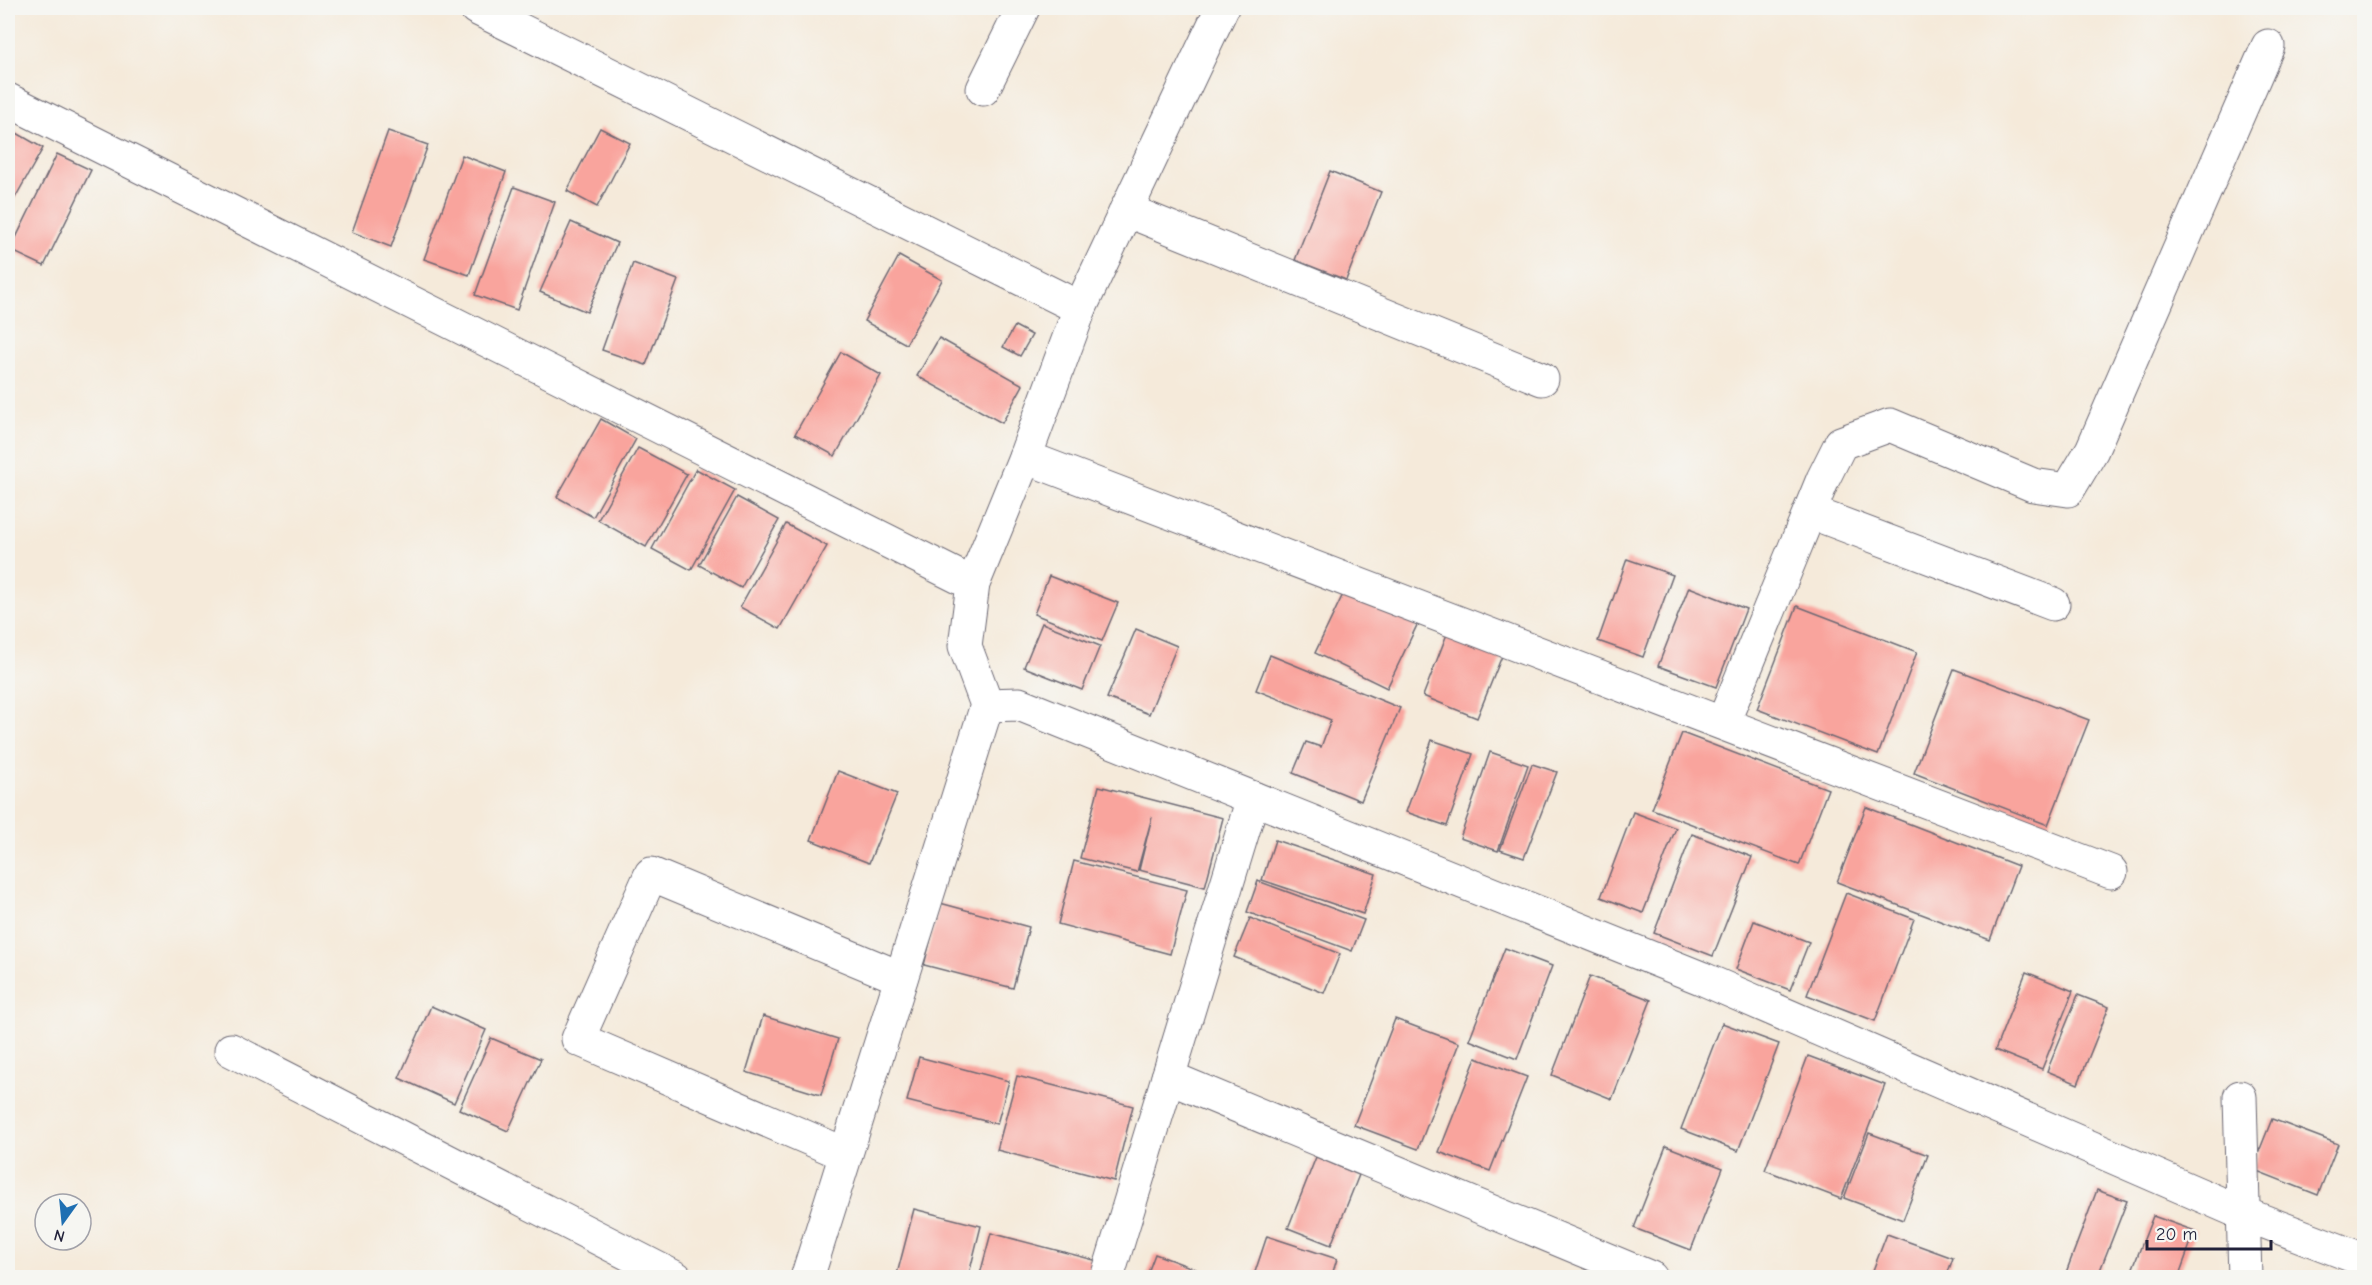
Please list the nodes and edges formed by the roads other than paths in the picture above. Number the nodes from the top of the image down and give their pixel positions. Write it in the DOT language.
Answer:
graph roads {
  1 [pos="476,8"];
  2 [pos="1023,8"];
  3 [pos="1222,8"];
  4 [pos="2268,46"];
  5 [pos="983,88"];
  6 [pos="8,100"];
  7 [pos="1126,210"];
  8 [pos="1080,308"];
  9 [pos="1542,379"];
  10 [pos="1024,457"];
  11 [pos="1810,512"];
  12 [pos="973,584"];
  13 [pos="2053,604"];
  14 [pos="987,705"];
  15 [pos="1723,723"];
  16 [pos="1253,798"];
  17 [pos="2111,872"];
  18 [pos="901,978"];
  19 [pos="231,1050"];
  20 [pos="1168,1077"];
  21 [pos="2240,1097"];
  22 [pos="845,1154"];
  23 [pos="2242,1213"];
  24 [pos="2364,1260"];
  25 [pos="676,1278"];
  26 [pos="807,1278"];
  27 [pos="1107,1278"];
  28 [pos="1651,1278"];
  29 [pos="2245,1278"];
  1 -- 8 [label="street"];
  2 -- 5 [label="street"];
  3 -- 7 [label="street"];
  4 -- 11 [label="street"];
  6 -- 12 [label="street"];
  7 -- 8 [label="street"];
  7 -- 9 [label="street"];
  8 -- 10 [label="street"];
  10 -- 12 [label="street"];
  10 -- 15 [label="street"];
  11 -- 13 [label="street"];
  11 -- 15 [label="street"];
  12 -- 14 [label="street"];
  14 -- 16 [label="street"];
  14 -- 18 [label="street"];
  15 -- 17 [label="street"];
  16 -- 20 [label="street"];
  16 -- 23 [label="street"];
  18 -- 22 [label="street"];
  18 -- 22 [label="street"];
  19 -- 25 [label="street"];
  20 -- 27 [label="street"];
  20 -- 28 [label="street"];
  21 -- 23 [label="street"];
  22 -- 26 [label="street"];
  23 -- 24 [label="street"];
  23 -- 29 [label="street"];
}
